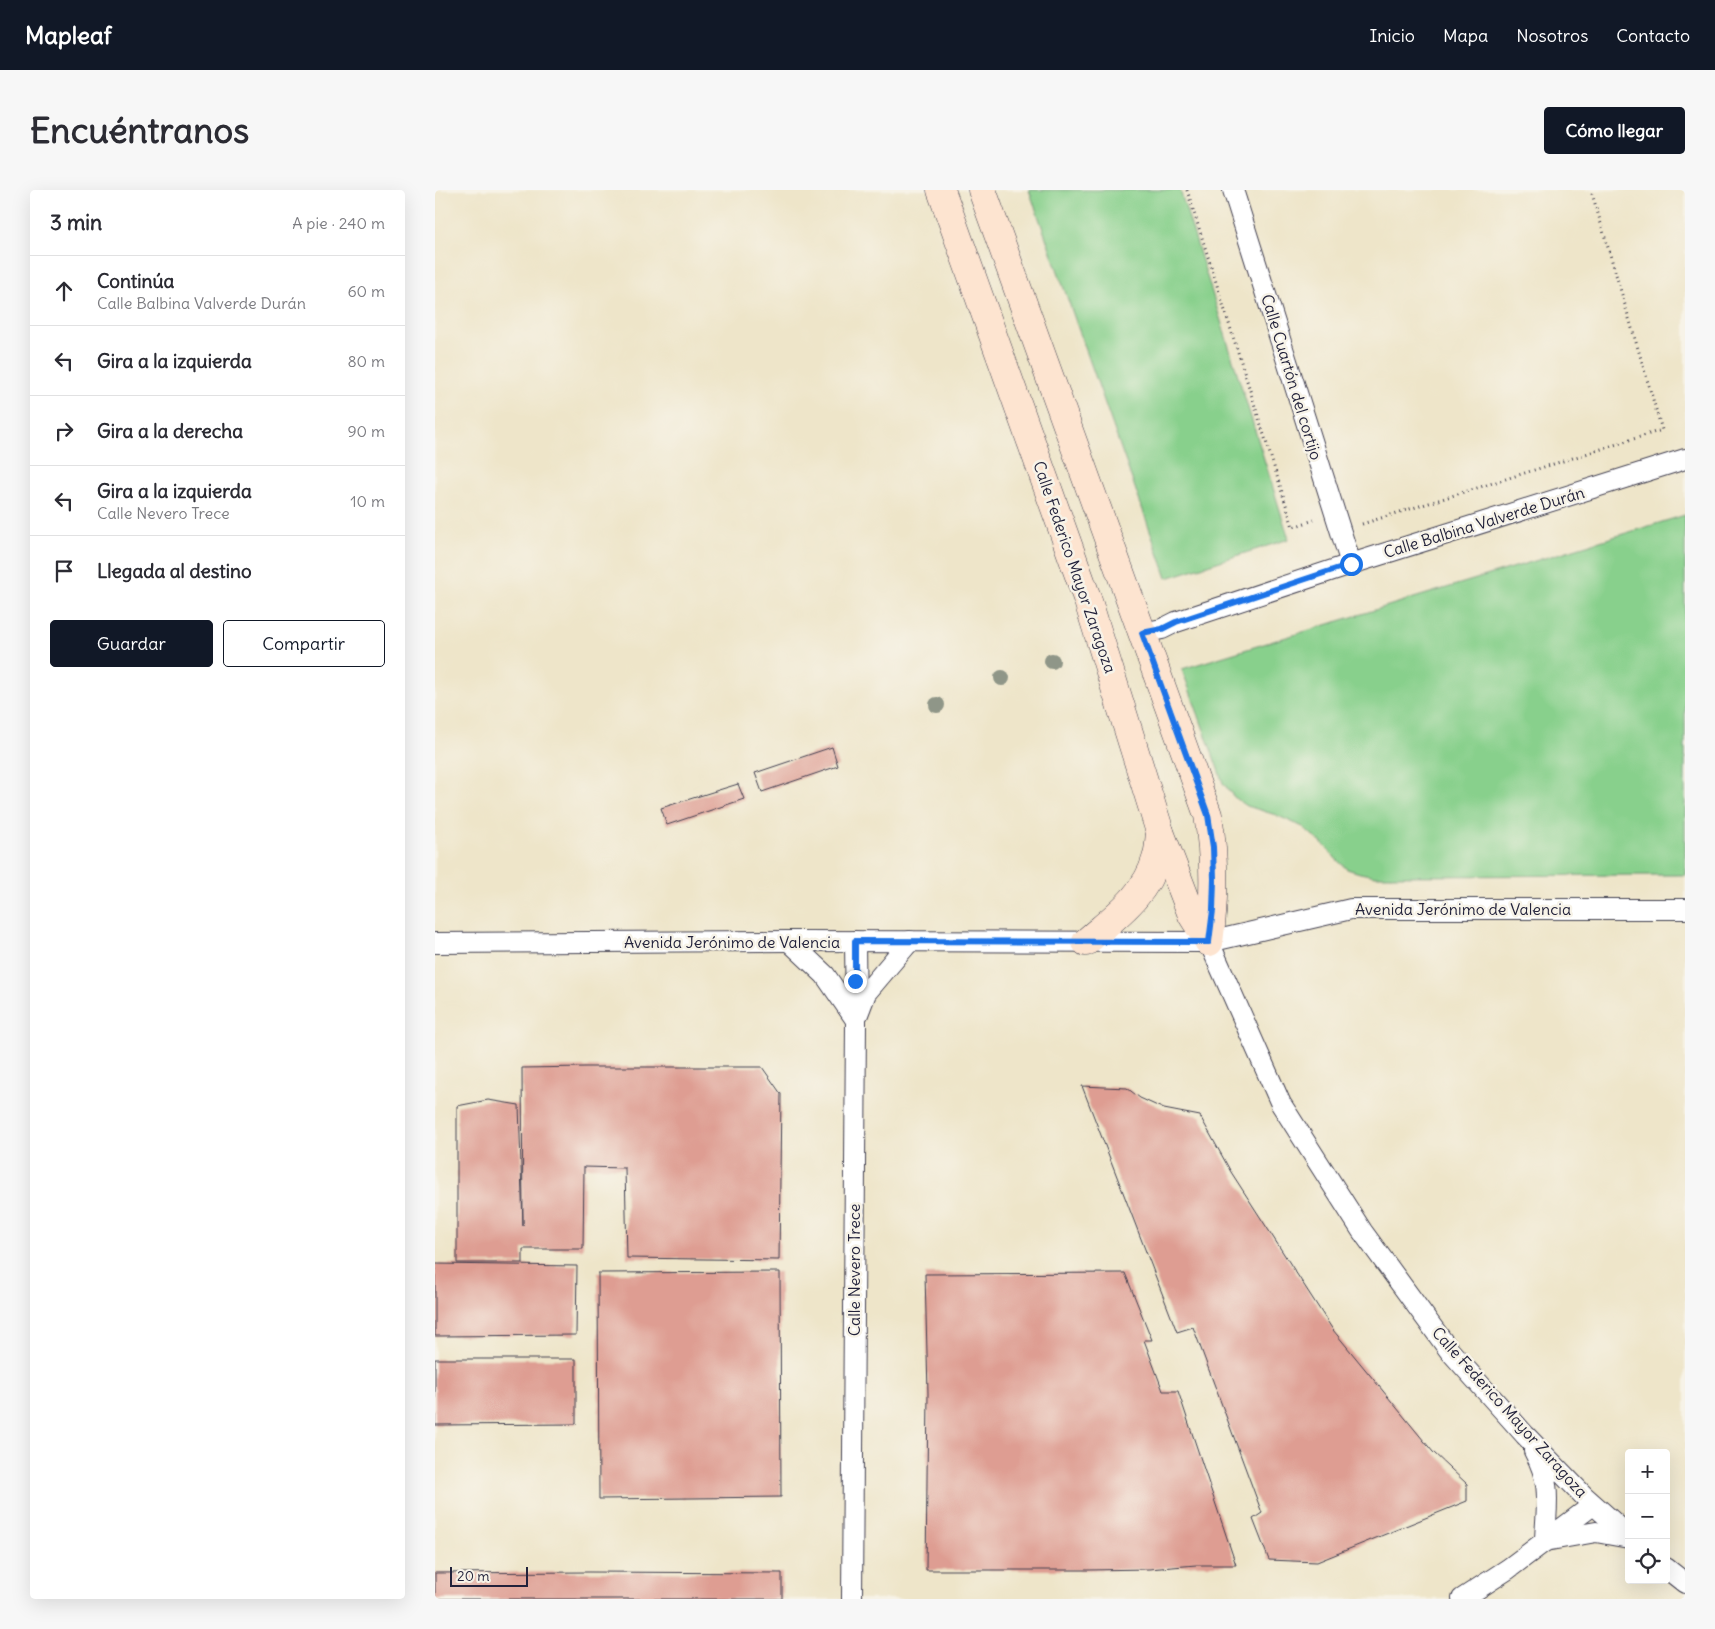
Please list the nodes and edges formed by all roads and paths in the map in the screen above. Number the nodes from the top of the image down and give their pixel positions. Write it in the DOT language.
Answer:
graph roads {
  1 [pos="941,190"];
  2 [pos="982,190"];
  3 [pos="1187,190"];
  4 [pos="1233,190"];
  5 [pos="1591,190"];
  6 [pos="1685,459"];
  7 [pos="1334,512"];
  8 [pos="1351,564"];
  9 [pos="1142,633"];
  10 [pos="1160,832"];
  11 [pos="1685,909"];
  12 [pos="789,941"];
  13 [pos="855,941"];
  14 [pos="910,941"];
  15 [pos="1086,942"];
  16 [pos="1209,942"];
  17 [pos="435,943"];
  18 [pos="856,1020"];
  19 [pos="1525,1435"];
  20 [pos="1589,1501"];
  21 [pos="1625,1533"];
  22 [pos="1625,1536"];
  23 [pos="1545,1537"];
  24 [pos="1670,1571"];
  25 [pos="1685,1583"];
  26 [pos="853,1596"];
  27 [pos="1462,1599"];
  1 -- 10 [label="main road, Calle Federico Mayor Zaragoza"];
  2 -- 9 [label="main road"];
  3 -- 7 [label="path"];
  4 -- 7 [label="street, Calle Cuartón del cortijo"];
  5 -- 7 [label="path"];
  6 -- 8 [label="street, Calle Balbina Valverde Durán"];
  7 -- 8 [label="street, Calle Cuartón del cortijo"];
  8 -- 9 [label="street, Calle Balbina Valverde Durán"];
  9 -- 16 [label="main road"];
  10 -- 15 [label="main road"];
  10 -- 16 [label="main road, Calle Federico Mayor Zaragoza"];
  11 -- 16 [label="street, Avenida Jerónimo de Valencia"];
  12 -- 13 [label="street, Avenida Jerónimo de Valencia"];
  12 -- 17 [label="street, Avenida Jerónimo de Valencia"];
  12 -- 18 [label="street"];
  13 -- 14 [label="street, Avenida Jerónimo de Valencia"];
  13 -- 18 [label="street, Calle Nevero Trece"];
  14 -- 15 [label="street, Avenida Jerónimo de Valencia"];
  14 -- 18 [label="street"];
  15 -- 16 [label="street, Avenida Jerónimo de Valencia"];
  16 -- 19 [label="street, Calle Federico Mayor Zaragoza"];
  18 -- 26 [label="street, Calle Nevero Trece"];
  19 -- 20 [label="street, Calle Federico Mayor Zaragoza"];
  19 -- 23 [label="street"];
  20 -- 21 [label="street, Calle Federico Mayor Zaragoza"];
  20 -- 23 [label="street"];
  22 -- 23 [label="street"];
  23 -- 27 [label="street"];
  24 -- 25 [label="street"];
}
